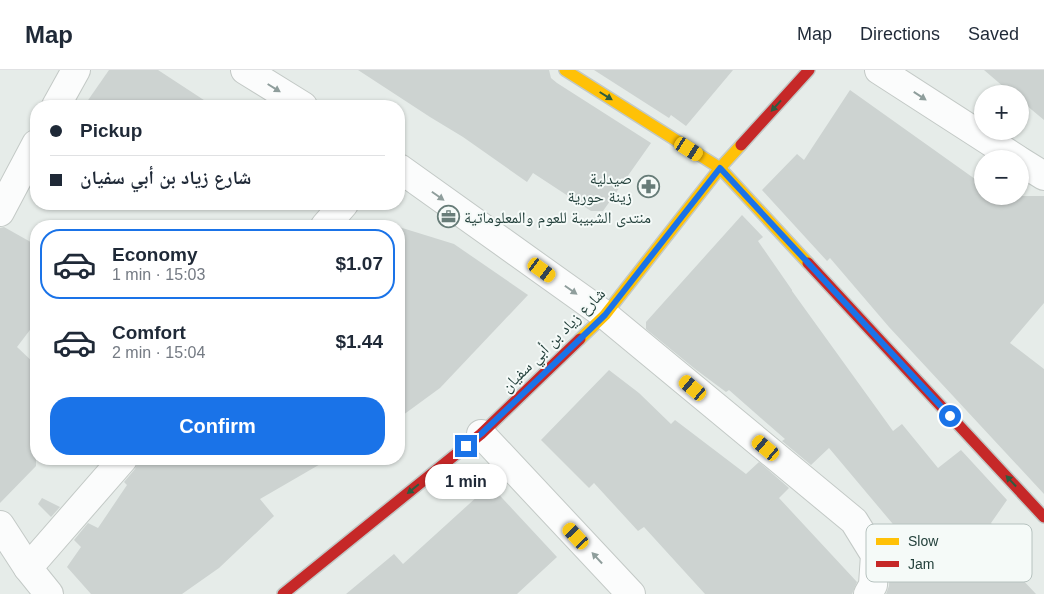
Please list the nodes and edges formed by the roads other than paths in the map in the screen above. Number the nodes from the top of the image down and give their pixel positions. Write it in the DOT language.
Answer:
graph roads {
  1 [pos="76,70"];
  2 [pos="245,70"];
  3 [pos="565,70"];
  4 [pos="809,70"];
  5 [pos="879,70"];
  6 [pos="59,100"];
  7 [pos="293,100"];
  8 [pos="1003,150"];
  9 [pos="30,155"];
  10 [pos="1029,167"];
  11 [pos="720,168"];
  12 [pos="405,172"];
  13 [pos="1044,176"];
  14 [pos="339,210"];
  15 [pos="0,212"];
  16 [pos="330,220"];
  17 [pos="605,315"];
  18 [pos="481,434"];
  19 [pos="118,465"];
  20 [pos="1044,517"];
  21 [pos="0,525"];
  22 [pos="866,540"];
  23 [pos="28,568"];
  24 [pos="873,582"];
  25 [pos="49,594"];
  26 [pos="283,594"];
  27 [pos="631,594"];
  28 [pos="868,594"];
  1 -- 6 [label="street"];
  2 -- 7 [label="street, one-way"];
  3 -- 11 [label="street, one-way"];
  4 -- 11 [label="street, شارع زياد بن أبي سفيان, one-way"];
  5 -- 8 [label="street, one-way"];
  9 -- 15 [label="street"];
  10 -- 13 [label="street"];
  11 -- 17 [label="street, شارع زياد بن أبي سفيان"];
  20 -- 11 [label="street, one-way"];
  12 -- 17 [label="street, one-way"];
  14 -- 16 [label="street"];
  17 -- 18 [label="street, شارع زياد بن أبي سفيان"];
  17 -- 22 [label="street"];
  18 -- 26 [label="street, شارع زياد بن أبي سفيان, one-way"];
  27 -- 18 [label="street, one-way"];
  19 -- 23 [label="street"];
  21 -- 23 [label="street"];
  23 -- 25 [label="street"];
  24 -- 28 [label="street"];
}
